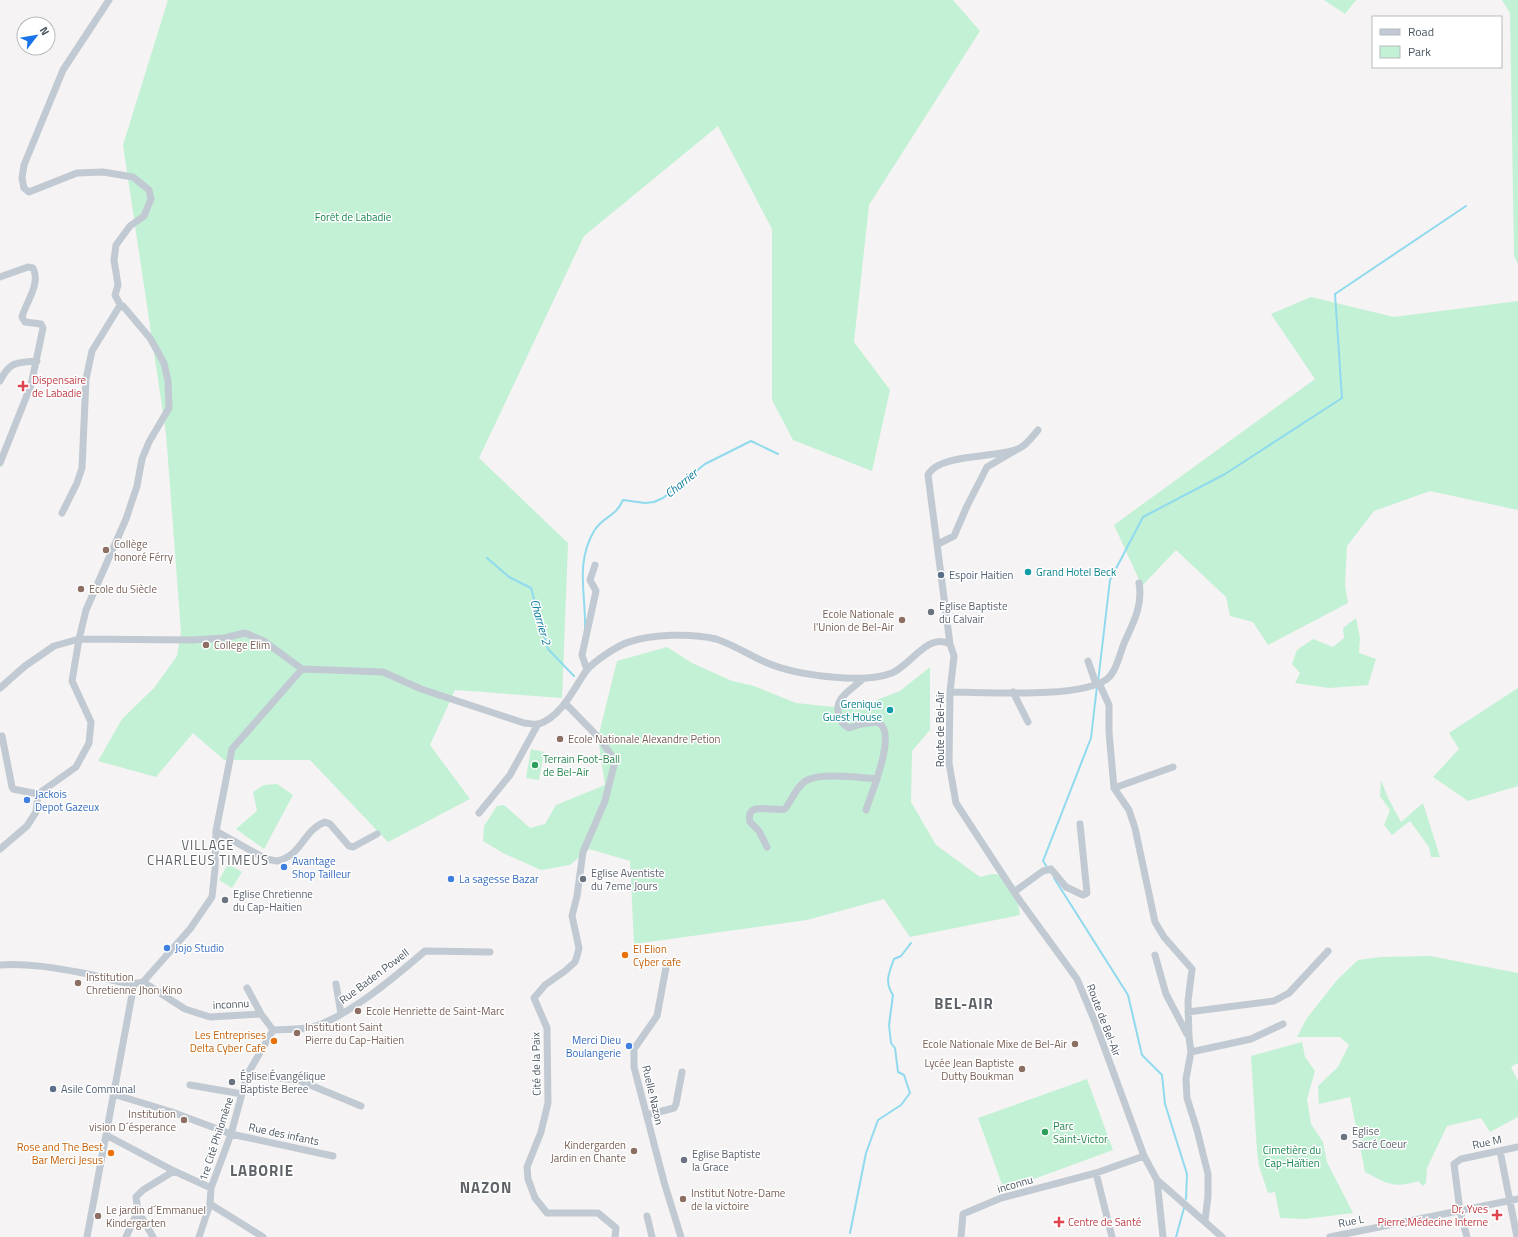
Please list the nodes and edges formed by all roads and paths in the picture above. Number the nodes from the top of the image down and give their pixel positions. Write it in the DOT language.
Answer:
graph roads {
  1 [pos="109,0"];
  2 [pos="0,277"];
  3 [pos="121,306"];
  4 [pos="37,361"];
  5 [pos="0,381"];
  6 [pos="1038,430"];
  7 [pos="1018,449"];
  8 [pos="0,463"];
  9 [pos="62,512"];
  10 [pos="938,544"];
  11 [pos="595,565"];
  12 [pos="1139,583"];
  13 [pos="79,639"];
  14 [pos="950,644"];
  15 [pos="1088,661"];
  16 [pos="302,669"];
  17 [pos="587,670"];
  18 [pos="863,679"];
  19 [pos="1098,684"];
  20 [pos="0,688"];
  21 [pos="950,692"];
  22 [pos="1013,692"];
  23 [pos="565,703"];
  24 [pos="1028,722"];
  25 [pos="538,724"];
  26 [pos="2,736"];
  27 [pos="1173,767"];
  28 [pos="877,779"];
  29 [pos="1114,788"];
  30 [pos="38,794"];
  31 [pos="866,810"];
  32 [pos="479,813"];
  33 [pos="1080,824"];
  34 [pos="216,831"];
  35 [pos="377,834"];
  36 [pos="767,847"];
  37 [pos="0,849"];
  38 [pos="1014,892"];
  39 [pos="1328,951"];
  40 [pos="490,952"];
  41 [pos="1155,955"];
  42 [pos="667,962"];
  43 [pos="0,965"];
  44 [pos="143,982"];
  45 [pos="134,984"];
  46 [pos="336,984"];
  47 [pos="247,988"];
  48 [pos="1188,1012"];
  49 [pos="261,1014"];
  50 [pos="341,1014"];
  51 [pos="1283,1024"];
  52 [pos="273,1030"];
  53 [pos="1189,1037"];
  54 [pos="1191,1052"];
  55 [pos="682,1072"];
  56 [pos="247,1075"];
  57 [pos="190,1085"];
  58 [pos="113,1094"];
  59 [pos="242,1094"];
  60 [pos="361,1106"];
  61 [pos="647,1116"];
  62 [pos="231,1134"];
  63 [pos="106,1135"];
  64 [pos="1518,1146"];
  65 [pos="1500,1151"];
  66 [pos="333,1156"];
  67 [pos="1144,1156"];
  68 [pos="174,1171"];
  69 [pos="1096,1173"];
  70 [pos="1157,1180"];
  71 [pos="212,1188"];
  72 [pos="1518,1199"];
  73 [pos="1510,1200"];
  74 [pos="210,1204"];
  75 [pos="138,1210"];
  76 [pos="1460,1211"];
  77 [pos="648,1216"];
  78 [pos="1205,1221"];
  79 [pos="1369,1229"];
  80 [pos="87,1237"];
  81 [pos="126,1237"];
  82 [pos="153,1237"];
  83 [pos="199,1237"];
  84 [pos="263,1237"];
  85 [pos="615,1237"];
  86 [pos="652,1237"];
  87 [pos="681,1237"];
  88 [pos="962,1237"];
  89 [pos="1112,1237"];
  90 [pos="1163,1237"];
  91 [pos="1222,1237"];
  92 [pos="1330,1237"];
  93 [pos="1371,1237"];
  94 [pos="1466,1237"];
  95 [pos="1516,1237"];
  1 -- 3 [label="street"];
  2 -- 4 [label="street"];
  3 -- 9 [label="street"];
  3 -- 13 [label="street"];
  4 -- 5 [label="street"];
  4 -- 8 [label="street"];
  6 -- 7 [label="street"];
  7 -- 10 [label="street"];
  7 -- 10 [label="street, Route de Bel-Air"];
  10 -- 14 [label="street, Route de Bel-Air"];
  11 -- 17 [label="street"];
  12 -- 19 [label="street"];
  13 -- 16 [label="street"];
  13 -- 20 [label="street"];
  13 -- 30 [label="street"];
  14 -- 18 [label="street"];
  14 -- 21 [label="street, Route de Bel-Air"];
  15 -- 19 [label="street"];
  16 -- 25 [label="street"];
  16 -- 34 [label="street"];
  17 -- 18 [label="street"];
  17 -- 23 [label="street"];
  18 -- 28 [label="street"];
  19 -- 22 [label="street"];
  19 -- 29 [label="street"];
  21 -- 22 [label="street"];
  21 -- 38 [label="street, Route de Bel-Air"];
  22 -- 24 [label="street"];
  23 -- 25 [label="street"];
  23 -- 85 [label="street, Cité de la Paix"];
  25 -- 32 [label="street"];
  26 -- 30 [label="street"];
  27 -- 29 [label="street"];
  28 -- 31 [label="street"];
  28 -- 36 [label="street"];
  29 -- 48 [label="street"];
  30 -- 37 [label="street"];
  33 -- 38 [label="street"];
  34 -- 35 [label="street"];
  34 -- 44 [label="street"];
  38 -- 67 [label="street, Route de Bel-Air"];
  39 -- 48 [label="street"];
  40 -- 50 [label="street, Rue Baden Powell"];
  41 -- 53 [label="street"];
  42 -- 61 [label="street, Ruelle Nazon"];
  43 -- 45 [label="street"];
  44 -- 45 [label="street"];
  44 -- 49 [label="street, inconnu"];
  45 -- 58 [label="street"];
  46 -- 50 [label="street"];
  47 -- 49 [label="street"];
  48 -- 53 [label="street"];
  49 -- 52 [label="street, inconnu"];
  50 -- 52 [label="street, Rue Baden Powell"];
  51 -- 54 [label="street"];
  52 -- 56 [label="street, 1re Cité Philomène"];
  53 -- 54 [label="street"];
  54 -- 78 [label="street"];
  55 -- 61 [label="street"];
  56 -- 59 [label="street, 1re Cité Philomène"];
  56 -- 60 [label="street"];
  57 -- 59 [label="street"];
  58 -- 62 [label="street, Rue des infants"];
  58 -- 63 [label="street"];
  59 -- 62 [label="street, 1re Cité Philomène"];
  61 -- 87 [label="street, Ruelle Nazon"];
  62 -- 66 [label="street, Rue des infants"];
  62 -- 71 [label="street, 1re Cité Philomène"];
  63 -- 68 [label="street"];
  63 -- 80 [label="street"];
  64 -- 65 [label="street, Rue M"];
  65 -- 73 [label="street"];
  65 -- 76 [label="street, Rue M"];
  67 -- 69 [label="street, inconnu"];
  67 -- 70 [label="street, Route de Bel-Air"];
  68 -- 71 [label="street"];
  68 -- 75 [label="street"];
  69 -- 88 [label="street, inconnu"];
  69 -- 89 [label="street"];
  70 -- 78 [label="street, Route de Bel-Air"];
  70 -- 90 [label="street"];
  71 -- 74 [label="street, 1re Cité Philomène"];
  72 -- 73 [label="street, Rue L"];
  73 -- 76 [label="street, Rue L"];
  73 -- 95 [label="street"];
  74 -- 83 [label="street, 1re Cité Philomène"];
  74 -- 84 [label="street"];
  75 -- 81 [label="street"];
  75 -- 82 [label="street"];
  76 -- 79 [label="street, Rue L"];
  76 -- 94 [label="street"];
  77 -- 86 [label="street"];
  78 -- 91 [label="street, Route de Bel-Air"];
  79 -- 92 [label="street, Rue L"];
  79 -- 93 [label="street"];
}
